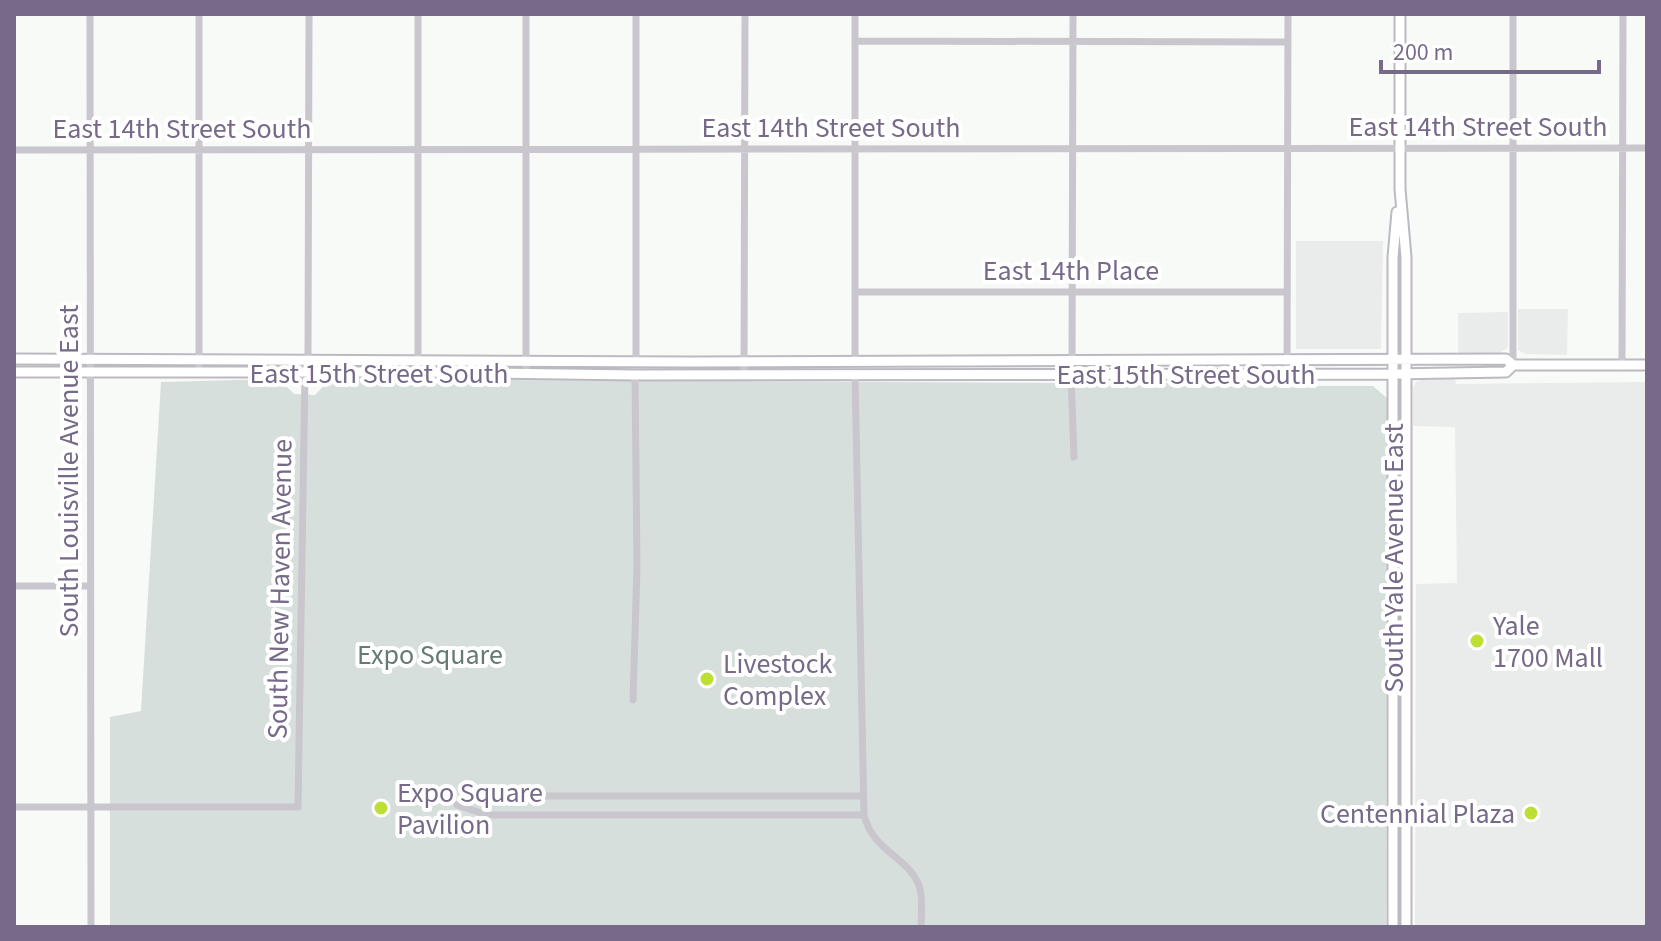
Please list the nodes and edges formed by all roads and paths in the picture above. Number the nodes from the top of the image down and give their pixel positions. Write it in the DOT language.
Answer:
graph roads {
  1 [pos="90,14"];
  2 [pos="199,14"];
  3 [pos="309,14"];
  4 [pos="418,14"];
  5 [pos="526,14"];
  6 [pos="636,14"];
  7 [pos="745,14"];
  8 [pos="855,14"];
  9 [pos="1073,14"];
  10 [pos="1288,14"];
  11 [pos="1400,14"];
  12 [pos="1513,14"];
  13 [pos="1623,14"];
  14 [pos="855,41"];
  15 [pos="1073,42"];
  16 [pos="1288,42"];
  17 [pos="1623,148"];
  18 [pos="1647,148"];
  19 [pos="636,149"];
  20 [pos="744,149"];
  21 [pos="854,149"];
  22 [pos="1288,149"];
  23 [pos="1400,149"];
  24 [pos="1513,149"];
  25 [pos="14,150"];
  26 [pos="90,150"];
  27 [pos="199,150"];
  28 [pos="308,150"];
  29 [pos="418,150"];
  30 [pos="527,150"];
  31 [pos="1073,150"];
  32 [pos="1400,189"];
  33 [pos="1393,257"];
  34 [pos="1406,257"];
  35 [pos="855,292"];
  36 [pos="1073,292"];
  37 [pos="1287,292"];
  38 [pos="14,359"];
  39 [pos="90,359"];
  40 [pos="199,359"];
  41 [pos="308,359"];
  42 [pos="418,359"];
  43 [pos="1287,360"];
  44 [pos="636,361"];
  45 [pos="855,361"];
  46 [pos="1072,361"];
  47 [pos="1393,361"];
  48 [pos="1407,361"];
  49 [pos="526,362"];
  50 [pos="745,362"];
  51 [pos="1513,365"];
  52 [pos="1647,365"];
  53 [pos="1622,366"];
  54 [pos="14,372"];
  55 [pos="90,372"];
  56 [pos="199,372"];
  57 [pos="305,372"];
  58 [pos="418,372"];
  59 [pos="526,374"];
  60 [pos="744,374"];
  61 [pos="1071,374"];
  62 [pos="1287,374"];
  63 [pos="1393,374"];
  64 [pos="1406,374"];
  65 [pos="635,375"];
  66 [pos="855,375"];
  67 [pos="1074,457"];
  68 [pos="1393,541"];
  69 [pos="1407,541"];
  70 [pos="14,586"];
  71 [pos="90,586"];
  72 [pos="633,700"];
  73 [pos="1393,706"];
  74 [pos="1407,706"];
  75 [pos="863,796"];
  76 [pos="1393,802"];
  77 [pos="1407,802"];
  78 [pos="14,807"];
  79 [pos="91,807"];
  80 [pos="864,815"];
  81 [pos="1393,877"];
  82 [pos="1406,877"];
  83 [pos="91,927"];
  84 [pos="921,927"];
  85 [pos="1393,927"];
  86 [pos="1406,927"];
  1 -- 26 [label="street, South Louisville Avenue East"];
  2 -- 27 [label="street"];
  3 -- 28 [label="street"];
  4 -- 29 [label="street"];
  5 -- 30 [label="street"];
  6 -- 19 [label="street"];
  7 -- 20 [label="street"];
  8 -- 14 [label="street"];
  9 -- 15 [label="street"];
  10 -- 16 [label="street"];
  11 -- 23 [label="main road, South Yale Avenue East"];
  12 -- 24 [label="street"];
  13 -- 17 [label="street"];
  14 -- 15 [label="street"];
  14 -- 21 [label="street"];
  15 -- 16 [label="street"];
  15 -- 31 [label="street"];
  16 -- 22 [label="street"];
  17 -- 18 [label="street, East 14th Street South"];
  17 -- 24 [label="street, East 14th Street South"];
  17 -- 53 [label="street"];
  19 -- 20 [label="street, East 14th Street South"];
  19 -- 30 [label="street, East 14th Street South"];
  19 -- 44 [label="street"];
  20 -- 21 [label="street, East 14th Street South"];
  20 -- 50 [label="street"];
  21 -- 31 [label="street, East 14th Street South"];
  21 -- 35 [label="street"];
  22 -- 23 [label="street, East 14th Street South"];
  22 -- 31 [label="street, East 14th Street South"];
  22 -- 37 [label="street"];
  23 -- 24 [label="street, East 14th Street South"];
  23 -- 32 [label="main road, South Yale Avenue East"];
  24 -- 51 [label="street"];
  25 -- 26 [label="street, East 14th Street South"];
  26 -- 27 [label="street, East 14th Street South"];
  26 -- 39 [label="street, South Louisville Avenue East"];
  27 -- 28 [label="street, East 14th Street South"];
  27 -- 40 [label="street"];
  28 -- 29 [label="street, East 14th Street South"];
  28 -- 41 [label="street"];
  29 -- 30 [label="street, East 14th Street South"];
  29 -- 42 [label="street"];
  30 -- 49 [label="street"];
  31 -- 36 [label="street"];
  32 -- 33 [label="main road, South Yale Avenue East"];
  32 -- 34 [label="main road, South Yale Avenue East"];
  33 -- 34 [label="main road"];
  33 -- 47 [label="main road, South Yale Avenue East"];
  34 -- 48 [label="main road, South Yale Avenue East"];
  35 -- 36 [label="street, East 14th Place"];
  35 -- 45 [label="street"];
  36 -- 37 [label="street, East 14th Place"];
  36 -- 46 [label="street"];
  37 -- 43 [label="street"];
  38 -- 39 [label="main road, East 15th Street South"];
  39 -- 40 [label="main road, East 15th Street South"];
  39 -- 55 [label="street, South Louisville Avenue East"];
  40 -- 41 [label="main road, East 15th Street South"];
  40 -- 56 [label="street"];
  41 -- 42 [label="main road, East 15th Street South"];
  41 -- 57 [label="main road"];
  42 -- 49 [label="main road, East 15th Street South"];
  42 -- 58 [label="main road"];
  43 -- 46 [label="main road, East 15th Street South"];
  43 -- 47 [label="main road, East 15th Street South"];
  43 -- 62 [label="street"];
  44 -- 49 [label="main road, East 15th Street South"];
  44 -- 50 [label="main road, East 15th Street South"];
  44 -- 65 [label="main road"];
  45 -- 46 [label="main road, East 15th Street South"];
  45 -- 50 [label="main road, East 15th Street South"];
  45 -- 66 [label="main road"];
  46 -- 61 [label="main road"];
  47 -- 48 [label="main road, East 15th Street South"];
  47 -- 63 [label="main road, South Yale Avenue East"];
  48 -- 51 [label="main road, East 15th Street South"];
  48 -- 64 [label="main road, South Yale Avenue East"];
  49 -- 59 [label="street"];
  50 -- 60 [label="street"];
  51 -- 53 [label="main road, East 15th Street South"];
  51 -- 64 [label="main road, East 15th Street South"];
  52 -- 53 [label="main road, East 15th Street South"];
  54 -- 55 [label="main road, East 15th Street South"];
  55 -- 56 [label="main road, East 15th Street South"];
  55 -- 71 [label="street, South Louisville Avenue East"];
  56 -- 57 [label="main road, East 15th Street South"];
  57 -- 58 [label="main road, East 15th Street South"];
  57 -- 79 [label="street, South New Haven Avenue"];
  58 -- 59 [label="main road, East 15th Street South"];
  59 -- 65 [label="main road, East 15th Street South"];
  60 -- 65 [label="main road, East 15th Street South"];
  60 -- 66 [label="main road, East 15th Street South"];
  61 -- 62 [label="main road, East 15th Street South"];
  61 -- 66 [label="main road, East 15th Street South"];
  61 -- 67 [label="street"];
  62 -- 63 [label="main road, East 15th Street South"];
  63 -- 64 [label="main road, East 15th Street South"];
  63 -- 68 [label="main road, South Yale Avenue East"];
  64 -- 69 [label="main road, South Yale Avenue East"];
  65 -- 72 [label="street"];
  66 -- 75 [label="street"];
  68 -- 69 [label="main road"];
  68 -- 73 [label="main road, South Yale Avenue East"];
  69 -- 74 [label="main road, South Yale Avenue East"];
  70 -- 71 [label="street"];
  71 -- 79 [label="street, South Louisville Avenue East"];
  73 -- 74 [label="main road"];
  73 -- 76 [label="main road, South Yale Avenue East"];
  74 -- 77 [label="main road, South Yale Avenue East"];
  75 -- 80 [label="street"];
  75 -- 80 [label="street"];
  76 -- 77 [label="main road"];
  76 -- 81 [label="main road, South Yale Avenue East"];
  77 -- 82 [label="main road, South Yale Avenue East"];
  78 -- 79 [label="street"];
  79 -- 83 [label="street, South Louisville Avenue East"];
  80 -- 84 [label="street"];
  81 -- 82 [label="main road"];
  81 -- 85 [label="main road, South Yale Avenue East"];
  82 -- 86 [label="main road, South Yale Avenue East"];
}
